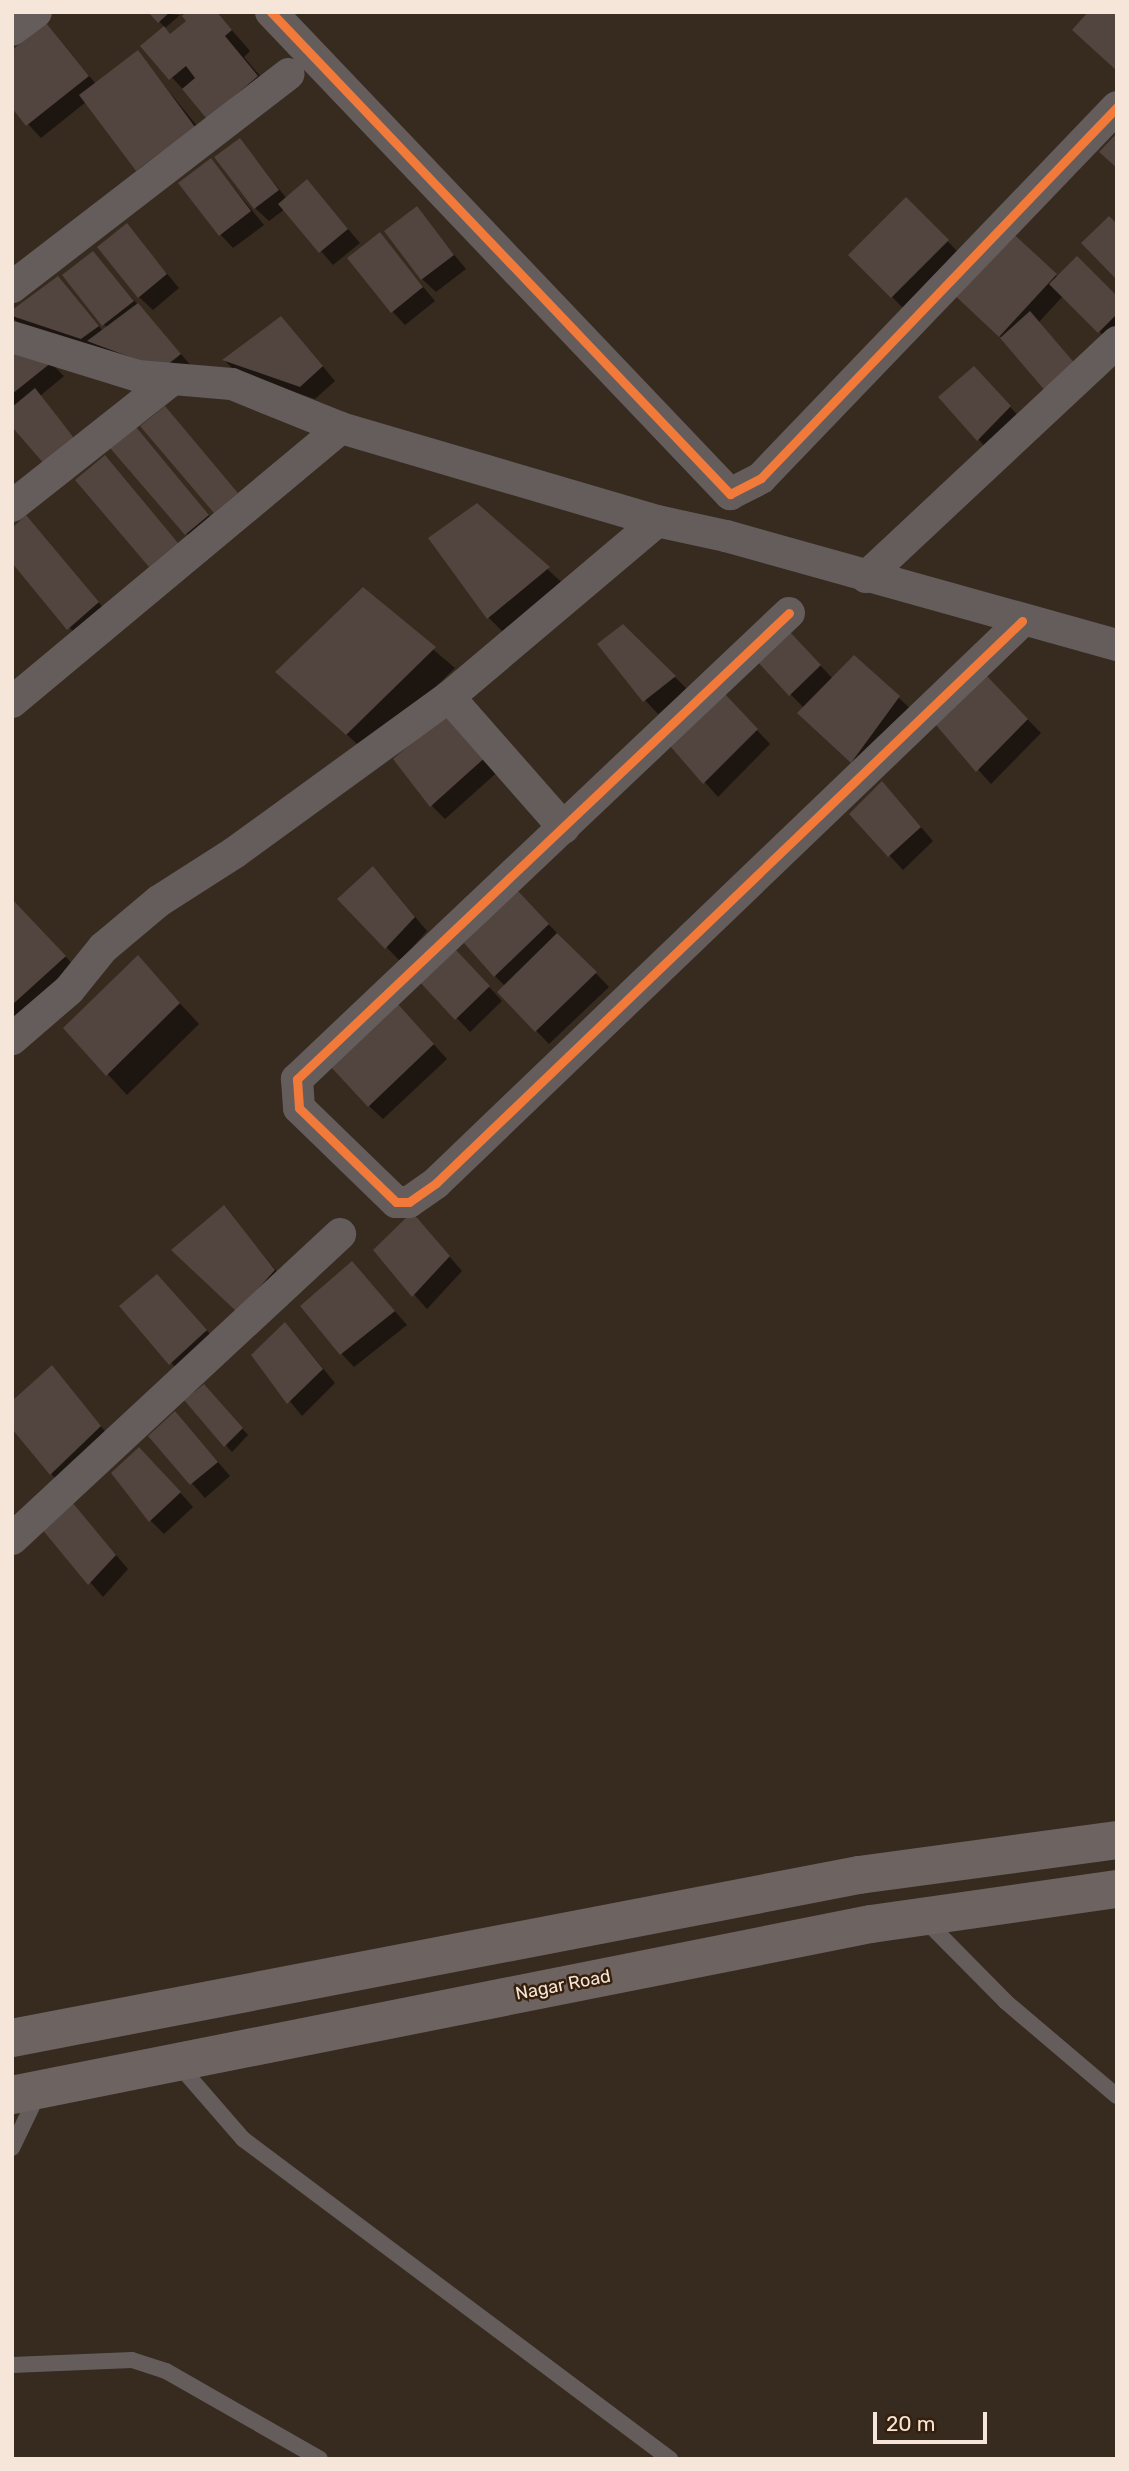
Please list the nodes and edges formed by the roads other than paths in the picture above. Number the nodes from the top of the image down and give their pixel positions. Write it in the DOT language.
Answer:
graph roads {
  1 [pos="36,12"];
  2 [pos="271,12"];
  3 [pos="12,30"];
  4 [pos="289,74"];
  5 [pos="1117,107"];
  6 [pos="12,287"];
  7 [pos="12,337"];
  8 [pos="1117,342"];
  9 [pos="170,381"];
  10 [pos="341,428"];
  11 [pos="12,506"];
  12 [pos="657,521"];
  13 [pos="866,577"];
  14 [pos="789,613"];
  15 [pos="1022,621"];
  16 [pos="1117,645"];
  17 [pos="449,697"];
  18 [pos="12,702"];
  19 [pos="564,828"];
  20 [pos="12,1038"];
  21 [pos="340,1234"];
  22 [pos="12,1539"];
  23 [pos="1117,1840"];
  24 [pos="1117,1889"];
  25 [pos="922,1916"];
  26 [pos="12,2038"];
  27 [pos="177,2062"];
  28 [pos="26,2092"];
  29 [pos="1117,2096"];
  30 [pos="12,2148"];
  31 [pos="12,2365"];
  32 [pos="320,2459"];
  33 [pos="670,2459"];
  1 -- 3 [label="street"];
  2 -- 5 [label="street"];
  4 -- 6 [label="street"];
  7 -- 9 [label="street"];
  8 -- 13 [label="street"];
  9 -- 10 [label="street"];
  9 -- 11 [label="street"];
  10 -- 12 [label="street"];
  10 -- 18 [label="street"];
  12 -- 13 [label="street"];
  12 -- 17 [label="street"];
  13 -- 15 [label="street"];
  14 -- 19 [label="street"];
  15 -- 16 [label="street"];
  15 -- 19 [label="street"];
  17 -- 19 [label="street"];
  17 -- 20 [label="street"];
  21 -- 22 [label="street"];
  23 -- 26 [label="highway"];
  24 -- 25 [label="highway, Nagar Road"];
  25 -- 27 [label="highway, Nagar Road"];
  25 -- 29 [label="lane"];
  27 -- 28 [label="highway, Nagar Road"];
  27 -- 33 [label="lane"];
  28 -- 30 [label="lane"];
  31 -- 32 [label="lane"];
}
